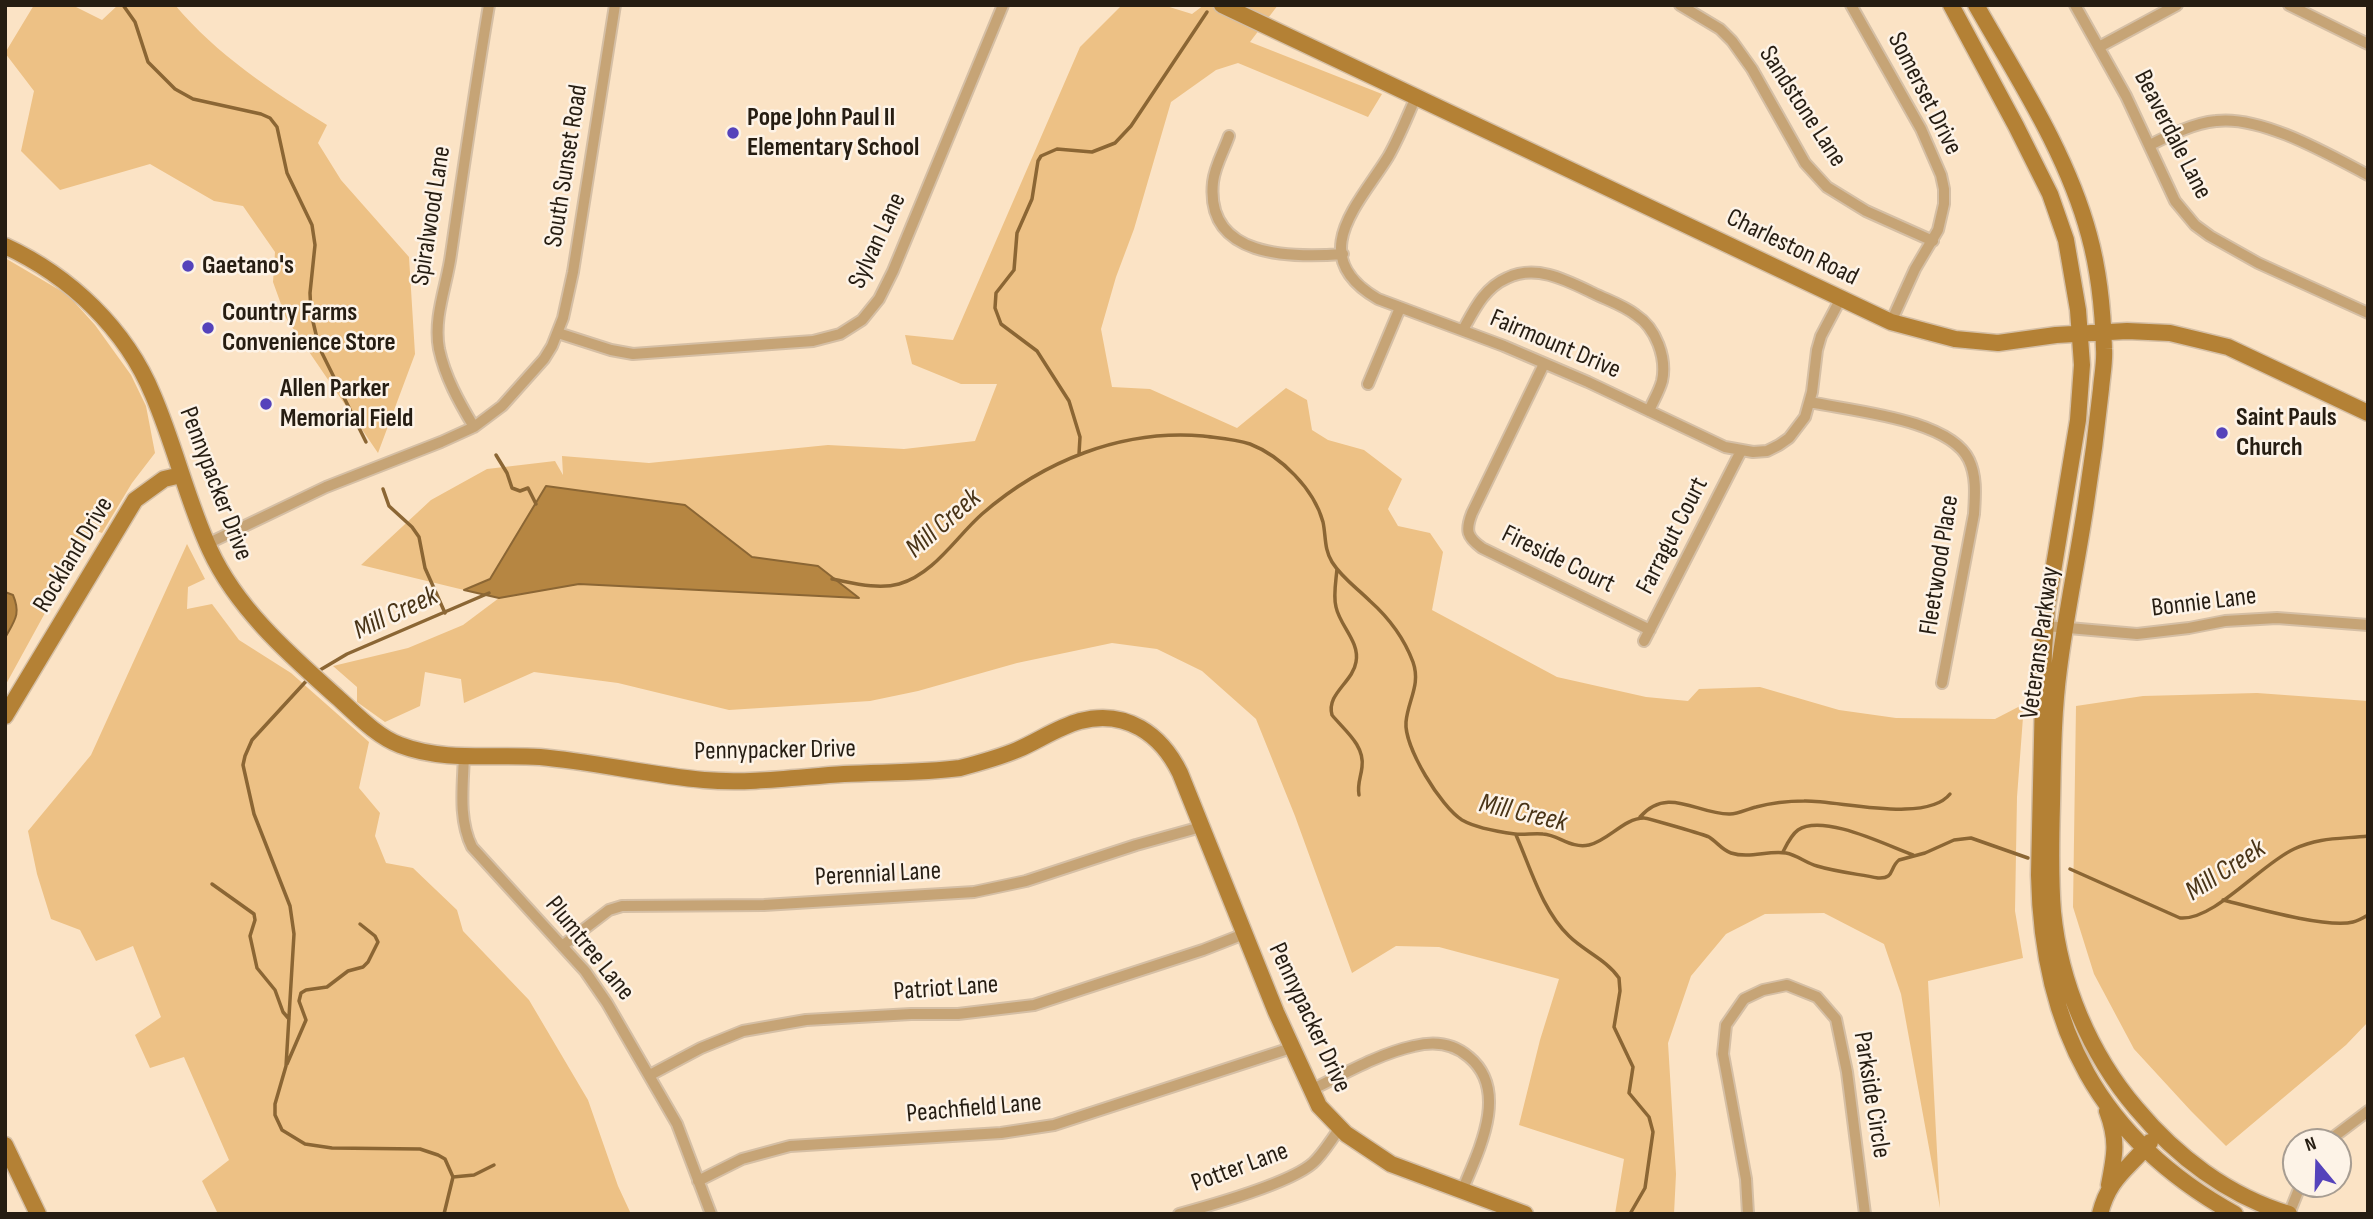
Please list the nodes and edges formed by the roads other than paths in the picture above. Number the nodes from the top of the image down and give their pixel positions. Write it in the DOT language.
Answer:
graph roads {
  1 [pos="489,5"];
  2 [pos="615,5"];
  3 [pos="1003,5"];
  4 [pos="1222,5"];
  5 [pos="1680,5"];
  6 [pos="1851,5"];
  7 [pos="1951,5"];
  8 [pos="1976,5"];
  9 [pos="2075,5"];
  10 [pos="2177,5"];
  11 [pos="2289,5"];
  12 [pos="2368,44"];
  13 [pos="2099,47"];
  14 [pos="1416,97"];
  15 [pos="1229,136"];
  16 [pos="2150,145"];
  17 [pos="2368,175"];
  18 [pos="1933,241"];
  19 [pos="5,246"];
  20 [pos="1343,254"];
  21 [pos="1841,298"];
  22 [pos="1401,308"];
  23 [pos="2368,313"];
  24 [pos="1891,322"];
  25 [pos="1462,330"];
  26 [pos="558,333"];
  27 [pos="2103,333"];
  28 [pos="2080,334"];
  29 [pos="1544,364"];
  30 [pos="1368,384"];
  31 [pos="1810,402"];
  32 [pos="1649,411"];
  33 [pos="2368,413"];
  34 [pos="474,427"];
  35 [pos="1741,451"];
  36 [pos="181,475"];
  37 [pos="207,544"];
  38 [pos="2368,625"];
  39 [pos="2046,626"];
  40 [pos="2066,629"];
  41 [pos="1650,630"];
  42 [pos="1644,641"];
  43 [pos="1942,683"];
  44 [pos="5,716"];
  45 [pos="464,755"];
  46 [pos="1201,827"];
  47 [pos="1244,934"];
  48 [pos="562,946"];
  49 [pos="1291,1048"];
  50 [pos="650,1075"];
  51 [pos="1311,1090"];
  52 [pos="2103,1099"];
  53 [pos="2368,1111"];
  54 [pos="1340,1128"];
  55 [pos="2346,1128"];
  56 [pos="2158,1132"];
  57 [pos="5,1145"];
  58 [pos="2145,1149"];
  59 [pos="698,1181"];
  60 [pos="1462,1191"];
  61 [pos="2107,1193"];
  62 [pos="1515,1212"];
  63 [pos="38,1214"];
  64 [pos="710,1214"];
  65 [pos="1179,1214"];
  66 [pos="1748,1214"];
  67 [pos="1865,1214"];
  68 [pos="2100,1214"];
  69 [pos="2235,1214"];
  70 [pos="2289,1214"];
  1 -- 34 [label="street, Spiralwood Lane"];
  2 -- 26 [label="street, South Sunset Road"];
  3 -- 26 [label="street, Sylvan Lane"];
  4 -- 14 [label="street, Charleston Road"];
  5 -- 18 [label="street, Sandstone Lane"];
  6 -- 18 [label="street, Somerset Drive"];
  7 -- 28 [label="street, Veterans Parkway"];
  8 -- 27 [label="street, Veterans Parkway"];
  9 -- 13 [label="street, Beaverdale Lane"];
  10 -- 13 [label="street"];
  11 -- 12 [label="street"];
  13 -- 16 [label="street, Beaverdale Lane"];
  14 -- 20 [label="street"];
  14 -- 21 [label="street, Charleston Road"];
  15 -- 20 [label="street"];
  16 -- 17 [label="street"];
  16 -- 23 [label="street, Beaverdale Lane"];
  18 -- 24 [label="street, Somerset Drive"];
  19 -- 36 [label="street, Pennypacker Drive"];
  20 -- 22 [label="street, Fairmount Drive"];
  21 -- 24 [label="street, Charleston Road"];
  21 -- 31 [label="street, Fairmount Drive"];
  22 -- 25 [label="street, Fairmount Drive"];
  22 -- 30 [label="street"];
  24 -- 28 [label="street, Charleston Road"];
  25 -- 29 [label="street, Fairmount Drive"];
  25 -- 32 [label="street"];
  26 -- 34 [label="street, South Sunset Road"];
  27 -- 28 [label="street, Charleston Road"];
  27 -- 33 [label="street, Charleston Road"];
  27 -- 40 [label="street, Veterans Parkway"];
  28 -- 39 [label="street, Veterans Parkway"];
  29 -- 32 [label="street, Fairmount Drive"];
  29 -- 41 [label="street, Fireside Court"];
  31 -- 35 [label="street, Fairmount Drive"];
  31 -- 43 [label="street, Fleetwood Place"];
  32 -- 35 [label="street, Fairmount Drive"];
  34 -- 37 [label="street, South Sunset Road"];
  35 -- 41 [label="street, Farragut Court"];
  36 -- 37 [label="street, Pennypacker Drive"];
  36 -- 44 [label="street, Rockland Drive"];
  37 -- 45 [label="street, Pennypacker Drive"];
  38 -- 40 [label="street, Bonnie Lane"];
  39 -- 40 [label="street, Bonnie Lane"];
  39 -- 52 [label="street, Veterans Parkway"];
  40 -- 56 [label="street, Veterans Parkway"];
  41 -- 42 [label="street, Farragut Court"];
  45 -- 46 [label="street, Pennypacker Drive"];
  45 -- 48 [label="street, Plumtree Lane"];
  46 -- 47 [label="street, Pennypacker Drive"];
  46 -- 48 [label="street, Perennial Lane"];
  47 -- 49 [label="street, Pennypacker Drive"];
  47 -- 50 [label="street, Patriot Lane"];
  48 -- 50 [label="street, Plumtree Lane"];
  49 -- 51 [label="street, Pennypacker Drive"];
  49 -- 59 [label="street, Peachfield Lane"];
  50 -- 59 [label="street, Plumtree Lane"];
  51 -- 54 [label="street, Pennypacker Drive"];
  51 -- 60 [label="street"];
  52 -- 58 [label="street, Veterans Parkway"];
  52 -- 61 [label="street"];
  53 -- 55 [label="street"];
  54 -- 60 [label="street, Pennypacker Drive"];
  54 -- 65 [label="street, Potter Lane"];
  56 -- 58 [label="street"];
  56 -- 70 [label="street, Veterans Parkway"];
  57 -- 63 [label="street"];
  58 -- 61 [label="street"];
  58 -- 69 [label="street, Veterans Parkway"];
  59 -- 64 [label="street, Plumtree Lane"];
  60 -- 62 [label="street, Pennypacker Drive"];
  61 -- 68 [label="street"];
  66 -- 67 [label="street, Parkside Circle"];
}
